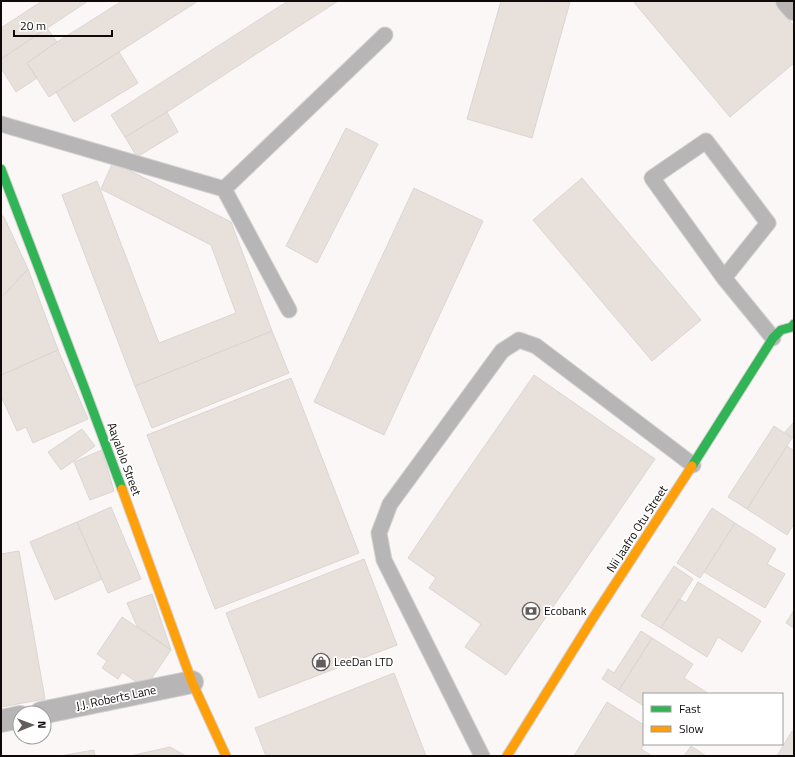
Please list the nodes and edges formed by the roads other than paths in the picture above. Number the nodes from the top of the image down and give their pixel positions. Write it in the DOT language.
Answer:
graph roads {
  1 [pos="787,1"];
  2 [pos="794,9"];
  3 [pos="385,35"];
  4 [pos="1,124"];
  5 [pos="1,169"];
  6 [pos="224,189"];
  7 [pos="724,278"];
  8 [pos="289,310"];
  9 [pos="793,327"];
  10 [pos="773,338"];
  11 [pos="693,465"];
  12 [pos="192,682"];
  13 [pos="52,711"];
  14 [pos="12,719"];
  15 [pos="1,721"];
  16 [pos="226,756"];
  17 [pos="482,756"];
  18 [pos="508,756"];
  1 -- 2 [label="street"];
  3 -- 6 [label="lane"];
  4 -- 6 [label="lane"];
  5 -- 12 [label="street, Aayalolo Street"];
  6 -- 8 [label="lane"];
  7 -- 7 [label="lane"];
  7 -- 10 [label="lane"];
  9 -- 10 [label="street, Nii Jaafro Otu Street"];
  10 -- 11 [label="street, Nii Jaafro Otu Street"];
  11 -- 17 [label="lane"];
  11 -- 18 [label="street, Nii Jaafro Otu Street"];
  12 -- 13 [label="street, J.J. Roberts Lane"];
  12 -- 16 [label="street, Aayalolo Street"];
  14 -- 15 [label="street"];
}
